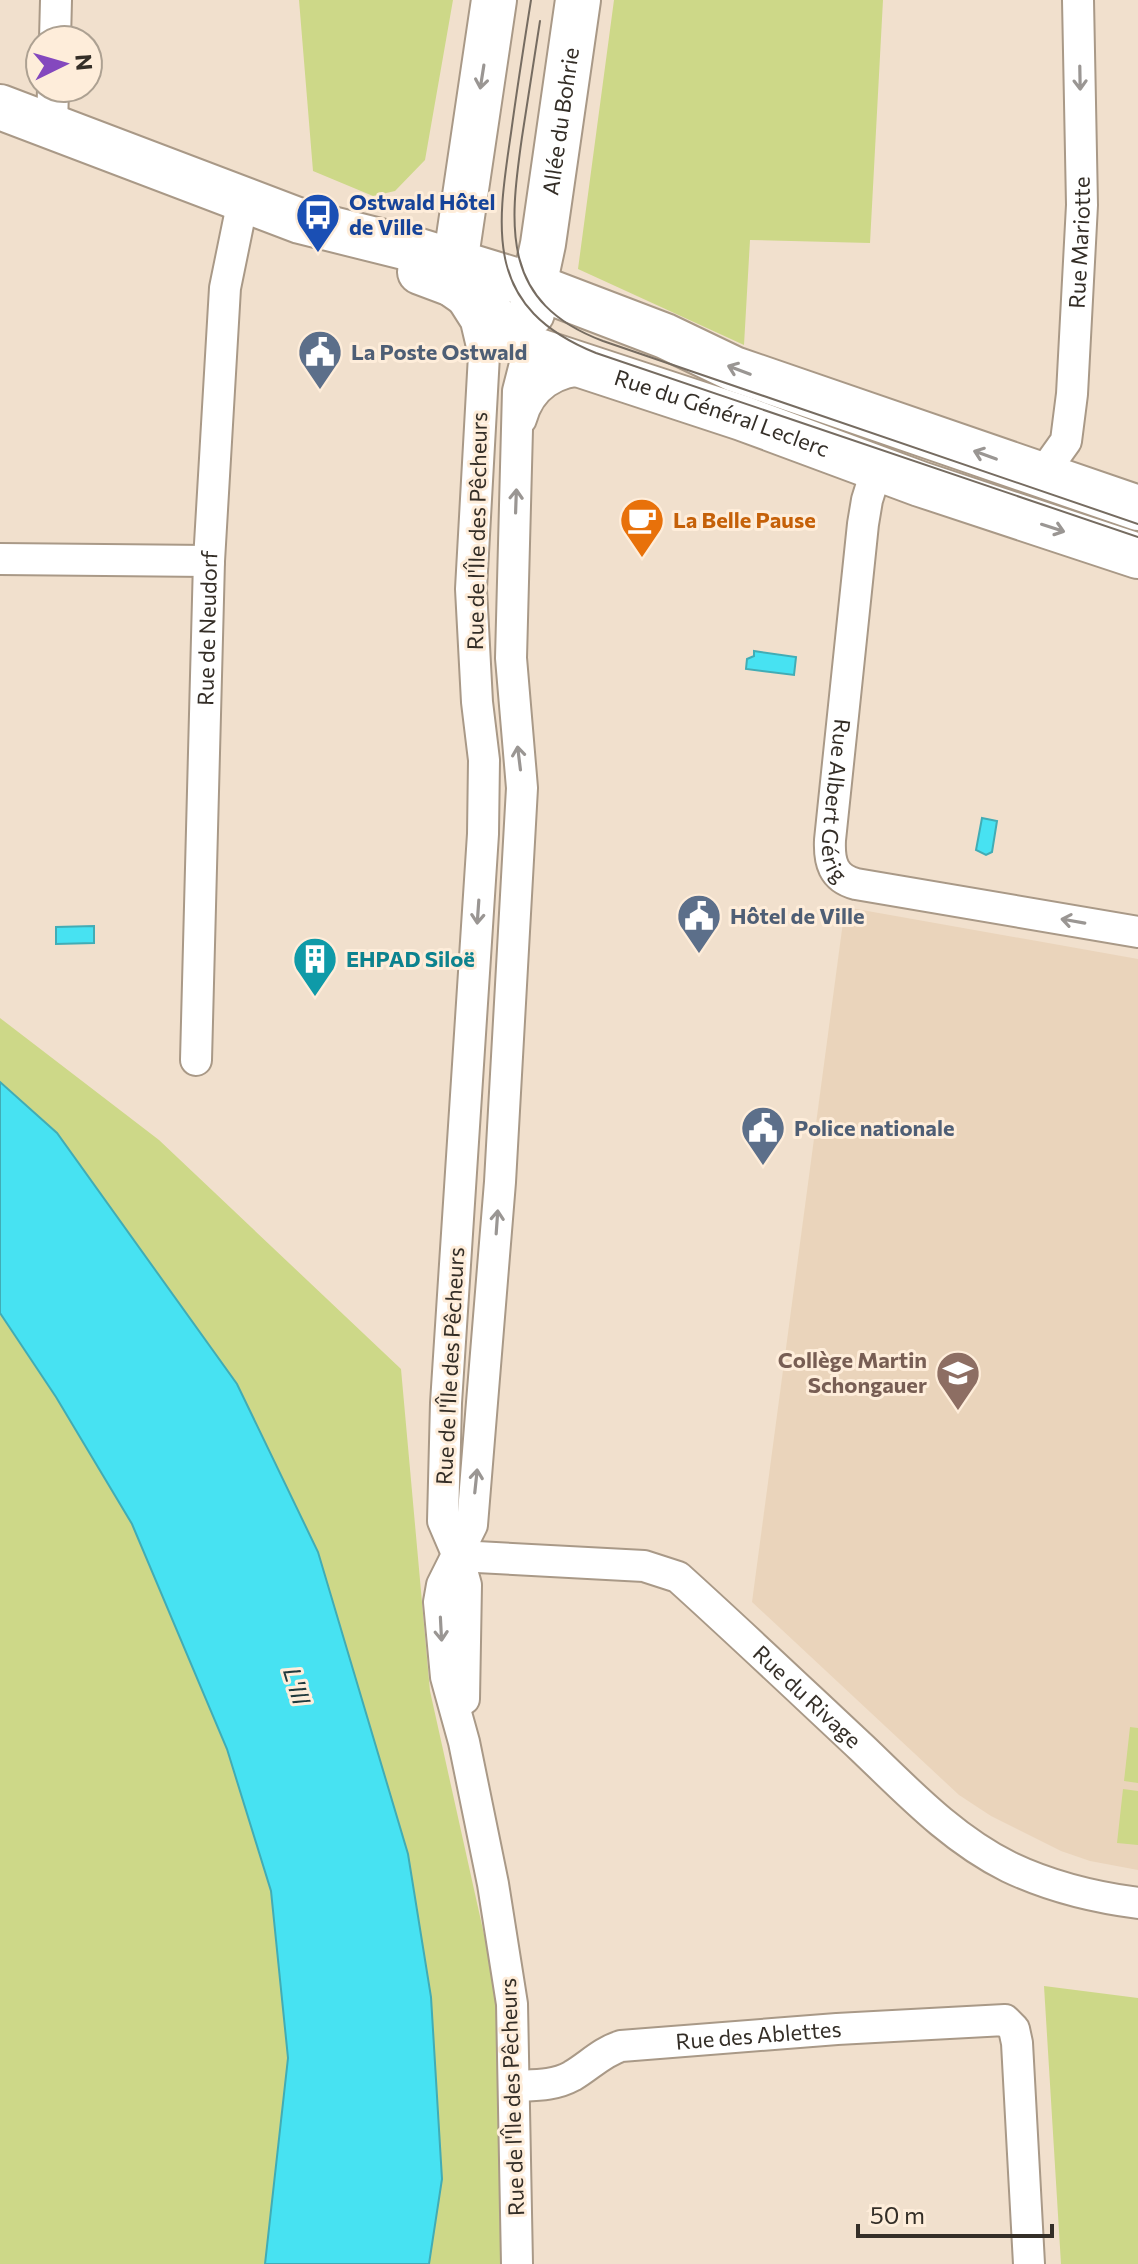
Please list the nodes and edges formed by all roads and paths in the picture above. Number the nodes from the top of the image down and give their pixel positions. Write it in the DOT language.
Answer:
graph roads {
  1 [pos="56,0"];
  2 [pos="494,0"];
  3 [pos="578,0"];
  4 [pos="1078,0"];
  5 [pos="55,24"];
  6 [pos="0,107"];
  7 [pos="52,108"];
  8 [pos="243,200"];
  9 [pos="462,208"];
  10 [pos="325,229"];
  11 [pos="405,247"];
  12 [pos="460,271"];
  13 [pos="523,324"];
  14 [pos="593,370"];
  15 [pos="518,437"];
  16 [pos="877,468"];
  17 [pos="1041,476"];
  18 [pos="1138,508"];
  19 [pos="1138,556"];
  20 [pos="0,559"];
  21 [pos="209,561"];
  22 [pos="483,834"];
  23 [pos="520,836"];
  24 [pos="1138,932"];
  25 [pos="196,1060"];
  26 [pos="462,1172"];
  27 [pos="500,1182"];
  28 [pos="458,1556"];
  29 [pos="1138,1903"];
  30 [pos="515,2086"];
  31 [pos="517,2264"];
  32 [pos="1029,2264"];
  1 -- 5 [label="street"];
  2 -- 9 [label="main road, one-way"];
  3 -- 13 [label="main road, Allée du Bohrie"];
  4 -- 17 [label="street, Rue Mariotte, one-way"];
  6 -- 7 [label="main road, Rue du Général Leclerc"];
  7 -- 8 [label="main road, Rue du Général Leclerc"];
  8 -- 10 [label="main road, Rue du Général Leclerc"];
  8 -- 21 [label="street, Rue de Neudorf"];
  9 -- 11 [label="main road"];
  9 -- 12 [label="main road"];
  10 -- 11 [label="main road, Rue du Général Leclerc"];
  10 -- 12 [label="main road, Rue du Général Leclerc"];
  11 -- 12 [label="main road, Rue du Général Leclerc"];
  12 -- 13 [label="main road, Rue du Général Leclerc"];
  12 -- 13 [label="street, Rue de l'Île des Pêcheurs"];
  13 -- 14 [label="main road, Rue du Général Leclerc"];
  13 -- 15 [label="street, Rue de l'Île des Pêcheurs"];
  17 -- 13 [label="main road, Rue du Général Leclerc, one-way"];
  13 -- 22 [label="street, Rue de l'Île des Pêcheurs"];
  14 -- 15 [label="street, Rue de l'Île des Pêcheurs"];
  14 -- 16 [label="main road, Rue du Général Leclerc"];
  23 -- 15 [label="street, Rue de l'Île des Pêcheurs, one-way"];
  16 -- 19 [label="main road, Rue du Général Leclerc, one-way"];
  24 -- 16 [label="street, Rue Albert Gérig, one-way"];
  17 -- 18 [label="main road, Rue du Général Leclerc"];
  20 -- 21 [label="street"];
  21 -- 25 [label="street, Rue de Neudorf"];
  22 -- 23 [label="street"];
  22 -- 26 [label="street, Rue de l'Île des Pêcheurs, one-way"];
  23 -- 27 [label="street, Rue de l'Île des Pêcheurs"];
  26 -- 27 [label="street"];
  26 -- 28 [label="street, Rue de l'Île des Pêcheurs"];
  28 -- 27 [label="street, Rue de l'Île des Pêcheurs, one-way"];
  28 -- 29 [label="street, Rue du Rivage"];
  28 -- 30 [label="street, Rue de l'Île des Pêcheurs"];
  30 -- 31 [label="street, Rue de l'Île des Pêcheurs"];
  30 -- 32 [label="street, Rue des Ablettes"];
}
